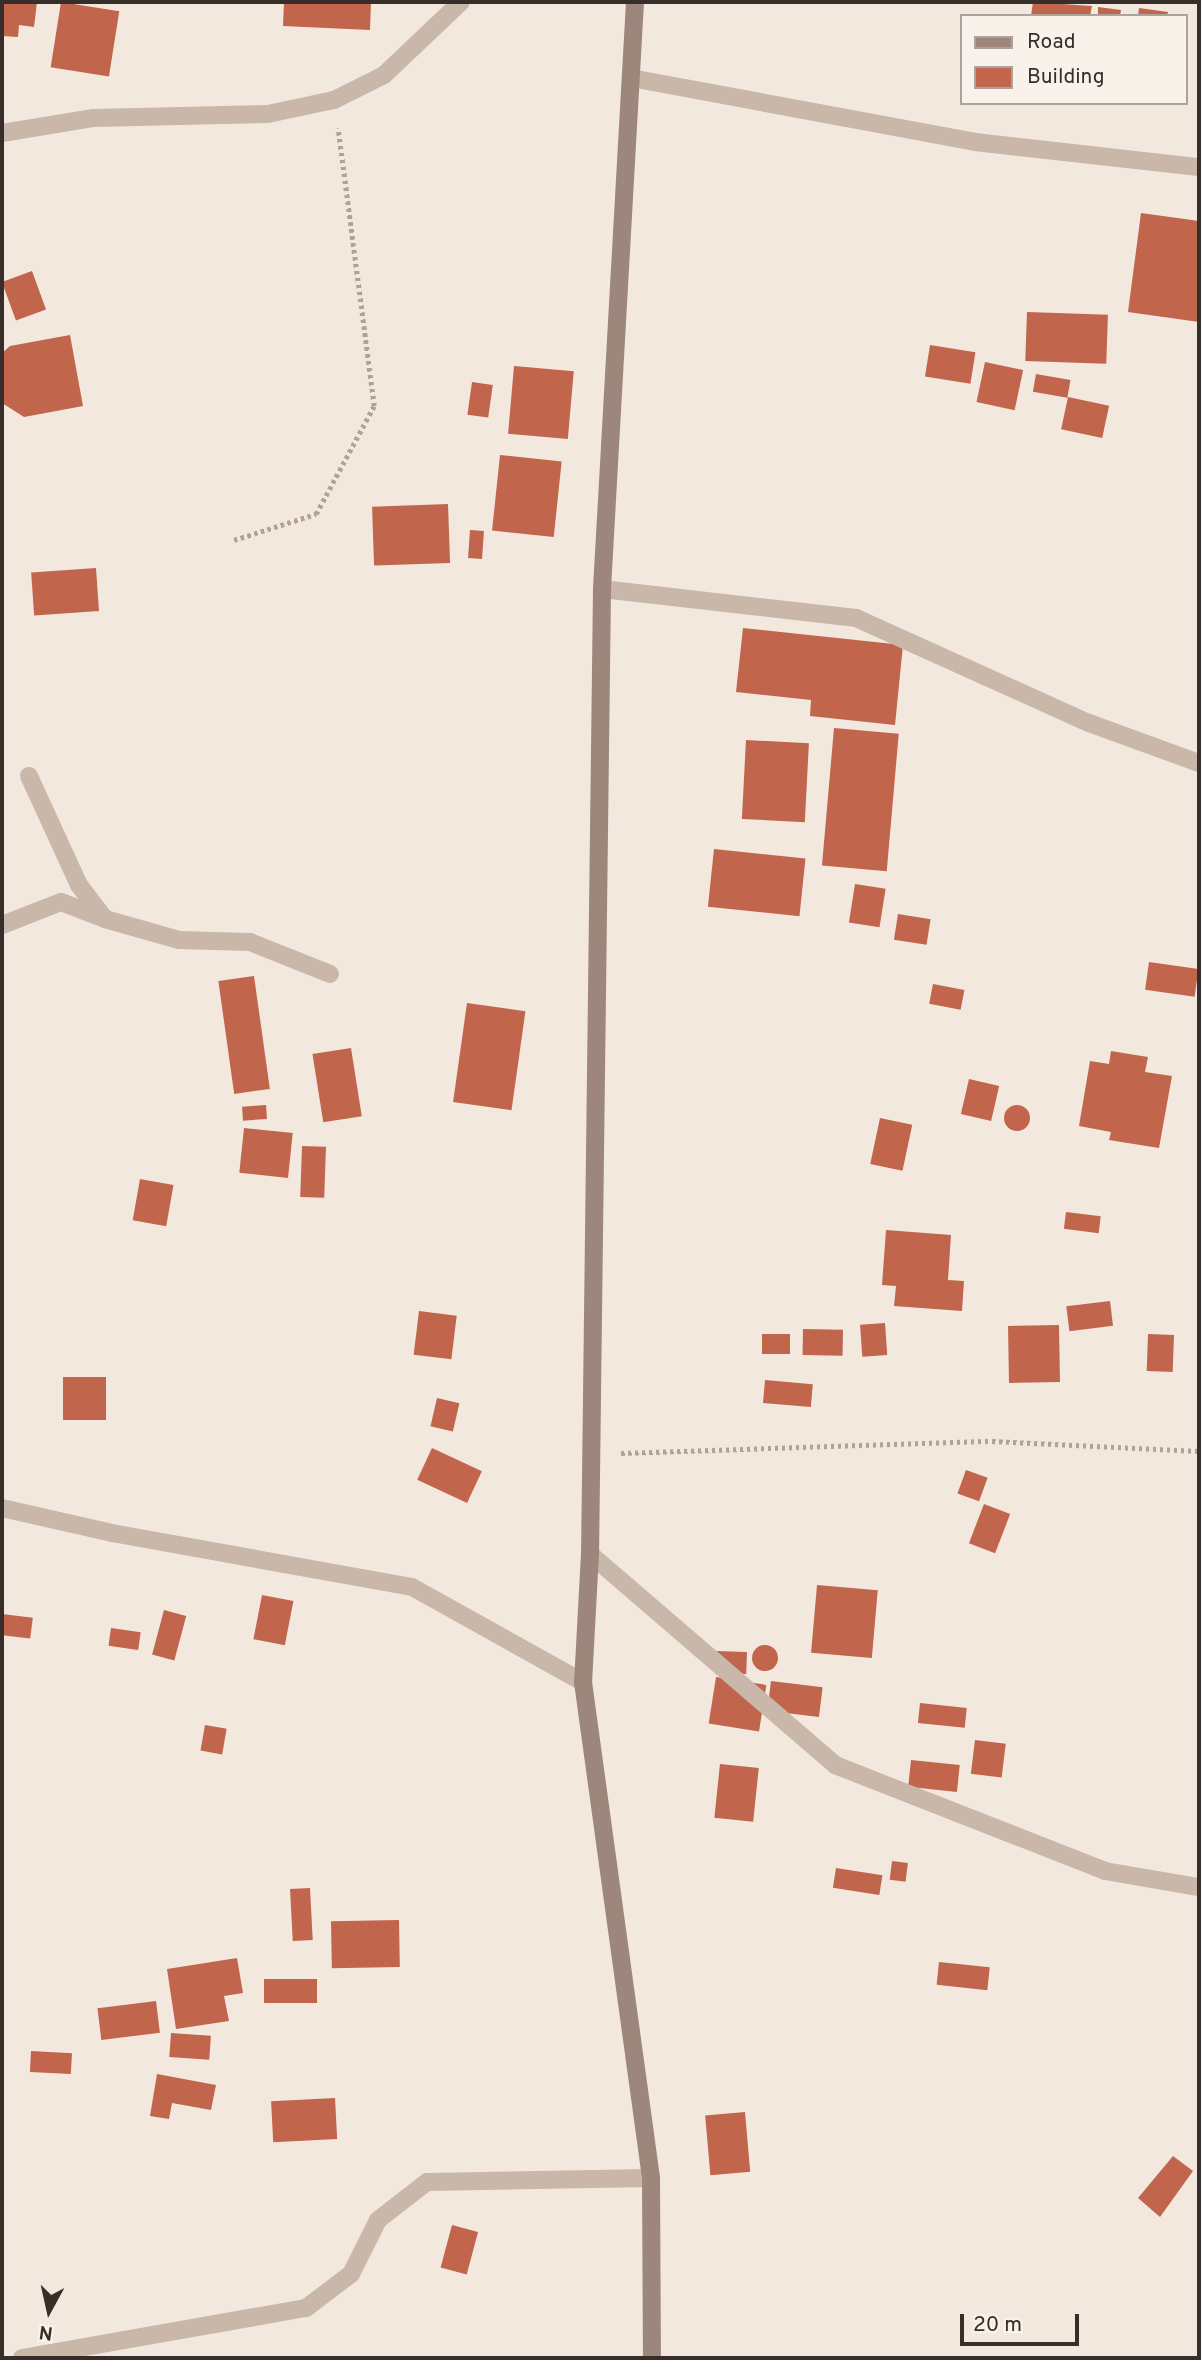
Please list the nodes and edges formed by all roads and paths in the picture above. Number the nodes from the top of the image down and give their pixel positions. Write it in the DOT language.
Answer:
graph roads {
  1 [pos="461,2"];
  2 [pos="635,2"];
  3 [pos="631,78"];
  4 [pos="334,100"];
  5 [pos="2,133"];
  6 [pos="1199,167"];
  7 [pos="234,540"];
  8 [pos="601,589"];
  9 [pos="1199,763"];
  10 [pos="29,776"];
  11 [pos="105,919"];
  12 [pos="2,925"];
  13 [pos="330,974"];
  14 [pos="1199,1451"];
  15 [pos="588,1454"];
  16 [pos="2,1508"];
  17 [pos="590,1554"];
  18 [pos="583,1682"];
  19 [pos="1199,1887"];
  20 [pos="651,2178"];
  21 [pos="22,2358"];
  22 [pos="652,2358"];
  1 -- 4 [label="street"];
  2 -- 3 [label="main road"];
  3 -- 6 [label="street"];
  3 -- 8 [label="main road"];
  4 -- 5 [label="street"];
  4 -- 7 [label="path"];
  8 -- 9 [label="street"];
  8 -- 15 [label="main road"];
  10 -- 11 [label="street"];
  11 -- 12 [label="street"];
  11 -- 13 [label="street"];
  14 -- 15 [label="path"];
  15 -- 17 [label="main road"];
  16 -- 18 [label="street"];
  17 -- 18 [label="main road"];
  17 -- 19 [label="street"];
  18 -- 20 [label="main road"];
  20 -- 21 [label="street"];
  20 -- 22 [label="main road"];
}
